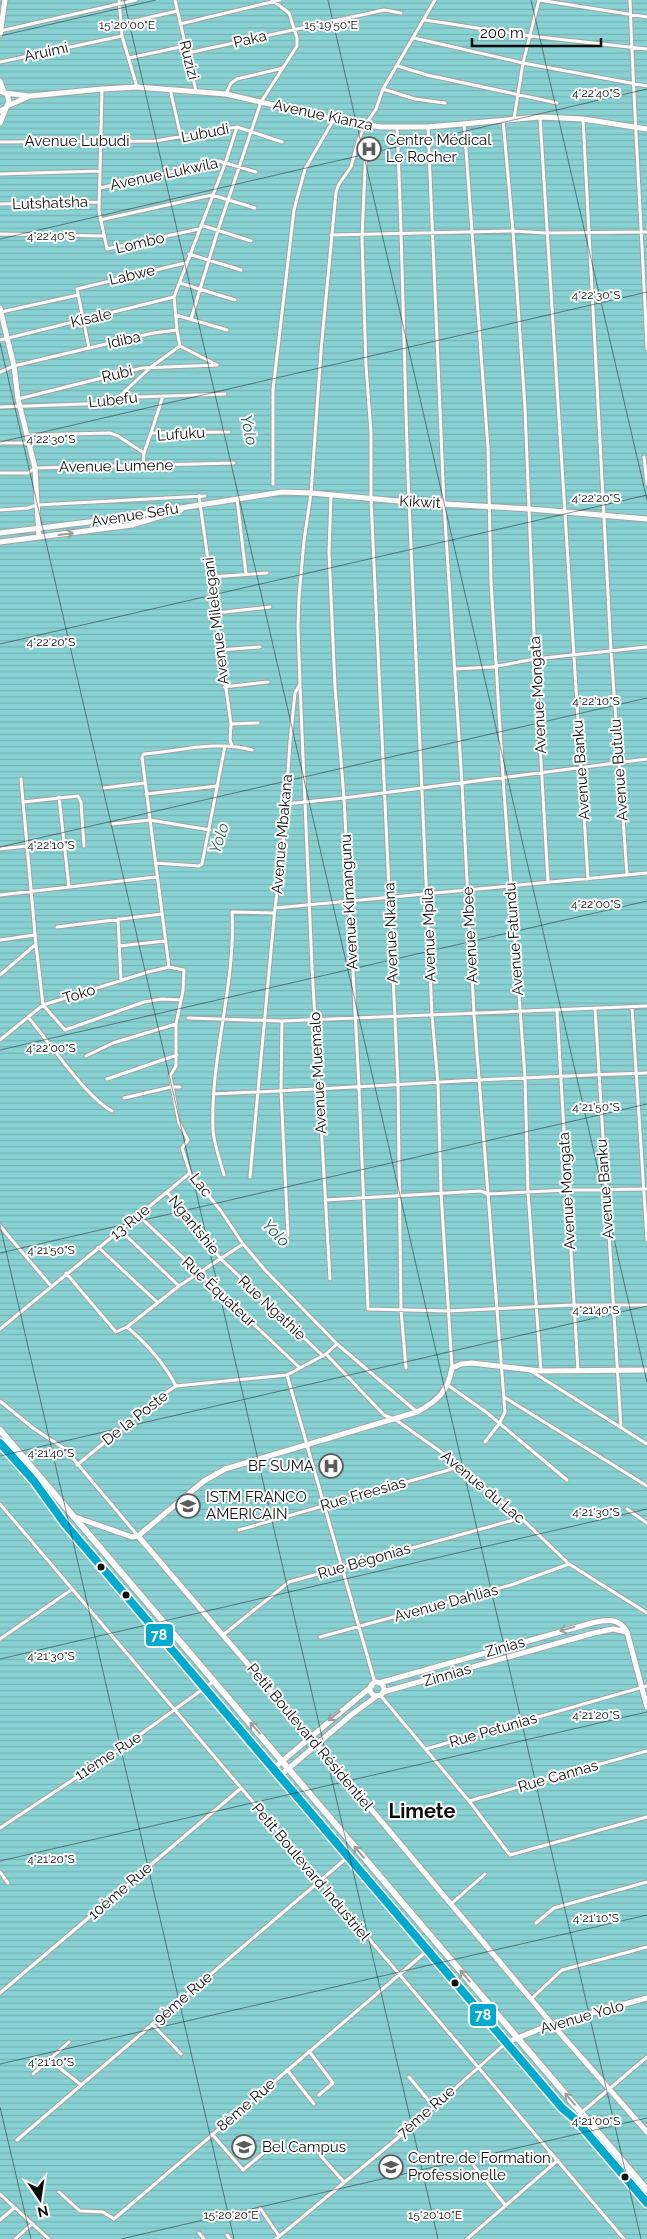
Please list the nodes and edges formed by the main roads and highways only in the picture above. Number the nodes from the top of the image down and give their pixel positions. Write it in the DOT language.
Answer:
graph roads {
  1 [pos="0,1430"];
  2 [pos="0,1443"];
  3 [pos="647,2190"];
  4 [pos="647,2204"];
  3 -- 1 [label="highway, one-way"];
  2 -- 4 [label="highway"];
}
